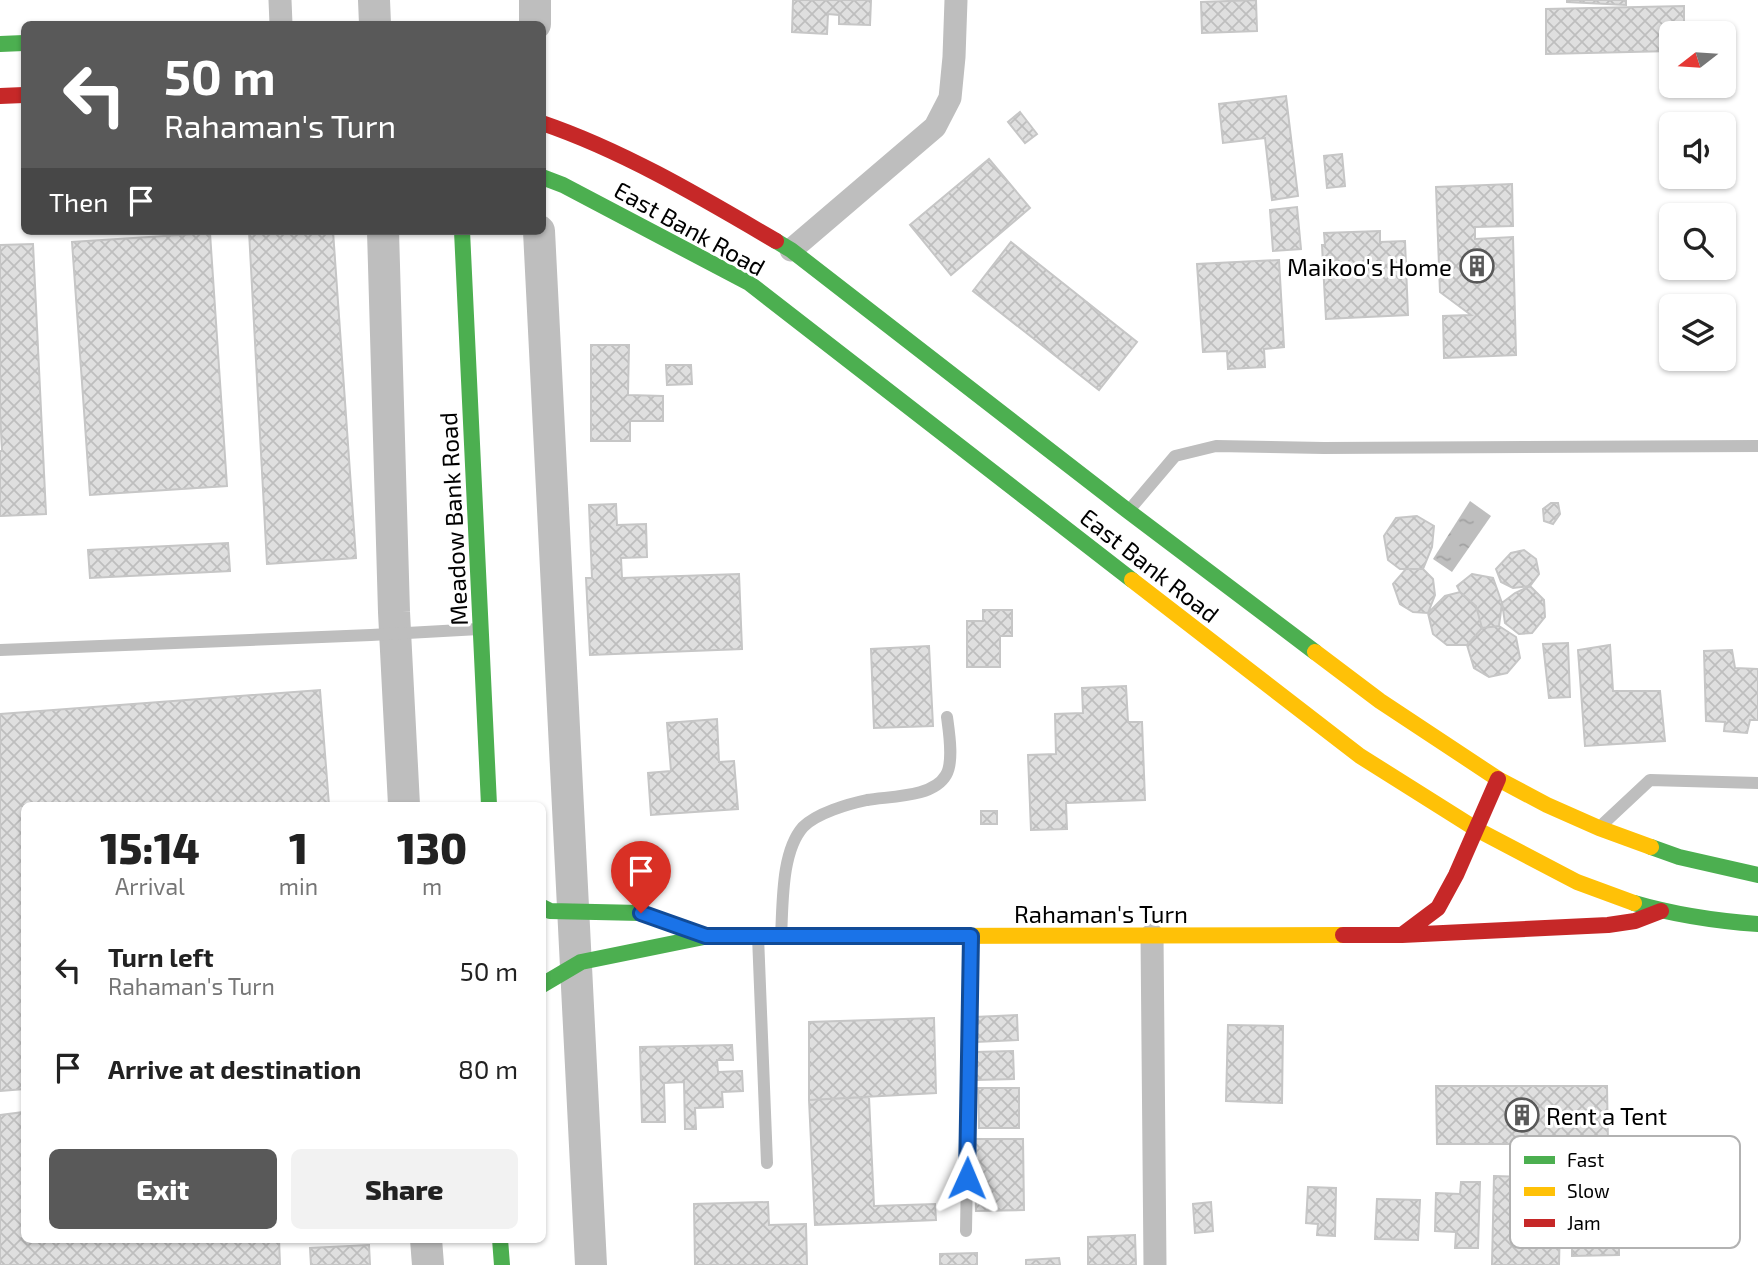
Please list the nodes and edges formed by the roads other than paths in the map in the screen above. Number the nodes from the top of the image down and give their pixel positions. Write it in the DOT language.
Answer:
graph roads {
  1 [pos="280,0"];
  2 [pos="956,0"];
  3 [pos="281,21"];
  4 [pos="21,43"];
  5 [pos="0,44"];
  6 [pos="21,94"];
  7 [pos="0,96"];
  8 [pos="546,124"];
  9 [pos="546,179"];
  10 [pos="463,235"];
  11 [pos="791,250"];
  12 [pos="1758,446"];
  13 [pos="1128,511"];
  14 [pos="481,628"];
  15 [pos="0,650"];
  16 [pos="947,717"];
  17 [pos="1498,779"];
  18 [pos="1758,783"];
  19 [pos="489,802"];
  20 [pos="1476,828"];
  21 [pos="1600,828"];
  22 [pos="1758,876"];
  23 [pos="546,909"];
  24 [pos="1661,911"];
  25 [pos="1758,924"];
  26 [pos="1402,934"];
  27 [pos="1152,935"];
  28 [pos="706,936"];
  29 [pos="758,936"];
  30 [pos="780,936"];
  31 [pos="971,936"];
  32 [pos="546,983"];
  33 [pos="767,1163"];
  34 [pos="966,1231"];
  35 [pos="500,1243"];
  36 [pos="502,1265"];
  37 [pos="1155,1265"];
  1 -- 3 [label="street"];
  2 -- 11 [label="street"];
  4 -- 5 [label="main road"];
  6 -- 7 [label="main road"];
  8 -- 11 [label="main road, East Bank Road"];
  9 -- 20 [label="main road, East Bank Road"];
  10 -- 14 [label="main road, Meadow Bank Road"];
  11 -- 13 [label="main road, East Bank Road"];
  12 -- 13 [label="lane"];
  13 -- 17 [label="main road, East Bank Road"];
  14 -- 15 [label="lane"];
  14 -- 19 [label="main road, Meadow Bank Road"];
  16 -- 30 [label="lane"];
  17 -- 20 [label="main road"];
  17 -- 21 [label="main road, East Bank Road"];
  18 -- 21 [label="lane"];
  20 -- 24 [label="main road, East Bank Road"];
  20 -- 26 [label="main road"];
  21 -- 22 [label="main road, East Bank Road"];
  23 -- 28 [label="main road, Rahaman's Turn"];
  24 -- 25 [label="main road, East Bank Road"];
  24 -- 26 [label="main road, Rahaman's Turn"];
  26 -- 27 [label="main road, Rahaman's Turn"];
  27 -- 31 [label="main road, Rahaman's Turn"];
  27 -- 37 [label="street"];
  28 -- 29 [label="main road, Rahaman's Turn"];
  28 -- 32 [label="main road"];
  29 -- 30 [label="main road, Rahaman's Turn"];
  29 -- 33 [label="lane"];
  30 -- 31 [label="main road, Rahaman's Turn"];
  31 -- 34 [label="lane"];
  35 -- 36 [label="main road"];
}
